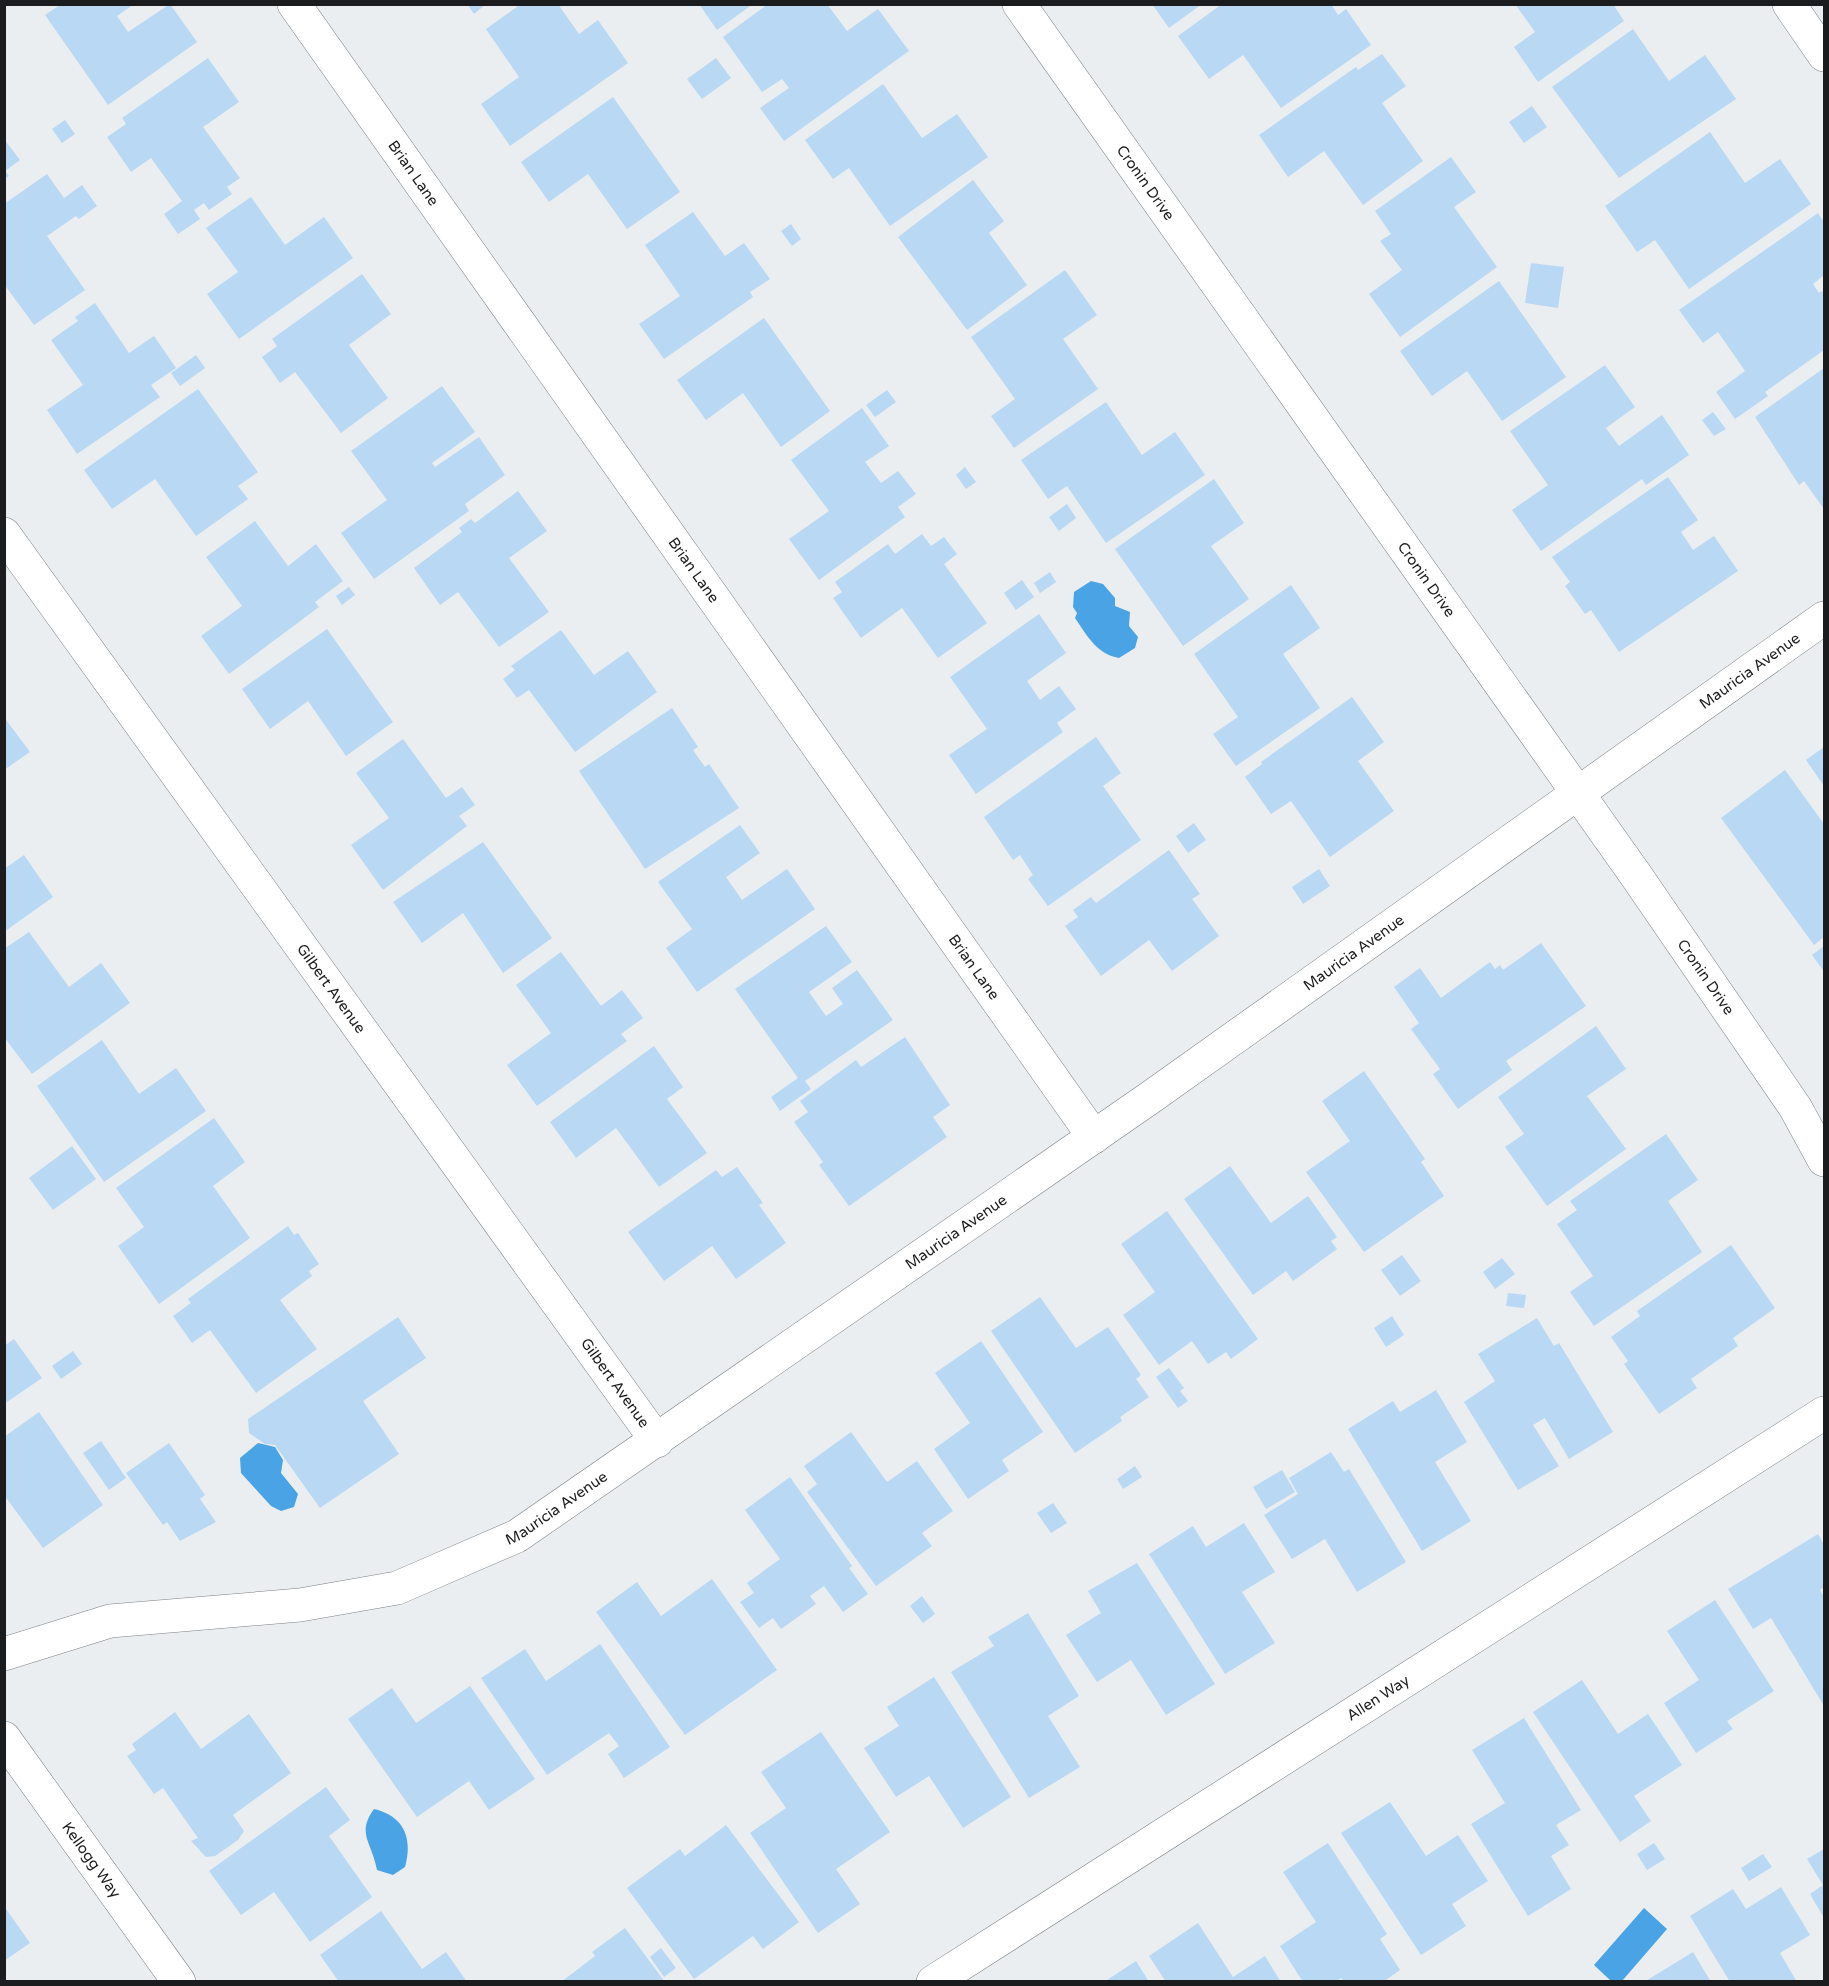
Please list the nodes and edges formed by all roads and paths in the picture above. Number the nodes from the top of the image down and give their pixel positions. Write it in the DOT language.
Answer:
graph roads {
  1 [pos="294,4"];
  2 [pos="1019,4"];
  3 [pos="1789,4"];
  4 [pos="1824,55"];
  5 [pos="4,534"];
  6 [pos="1824,618"];
  7 [pos="1578,794"];
  8 [pos="1094,1137"];
  9 [pos="1824,1160"];
  10 [pos="1824,1413"];
  11 [pos="657,1442"];
  12 [pos="4,1654"];
  13 [pos="4,1738"];
  14 [pos="179,1982"];
  15 [pos="933,1982"];
  1 -- 8 [label="street, Brian Lane"];
  2 -- 7 [label="street, Cronin Drive"];
  3 -- 4 [label="street"];
  5 -- 11 [label="street, Gilbert Avenue"];
  6 -- 7 [label="street, Mauricia Avenue"];
  7 -- 8 [label="street, Mauricia Avenue"];
  7 -- 9 [label="street, Cronin Drive"];
  8 -- 11 [label="street, Mauricia Avenue"];
  10 -- 15 [label="street, Allen Way"];
  11 -- 12 [label="street, Mauricia Avenue"];
  13 -- 14 [label="street, Kellogg Way"];
}
